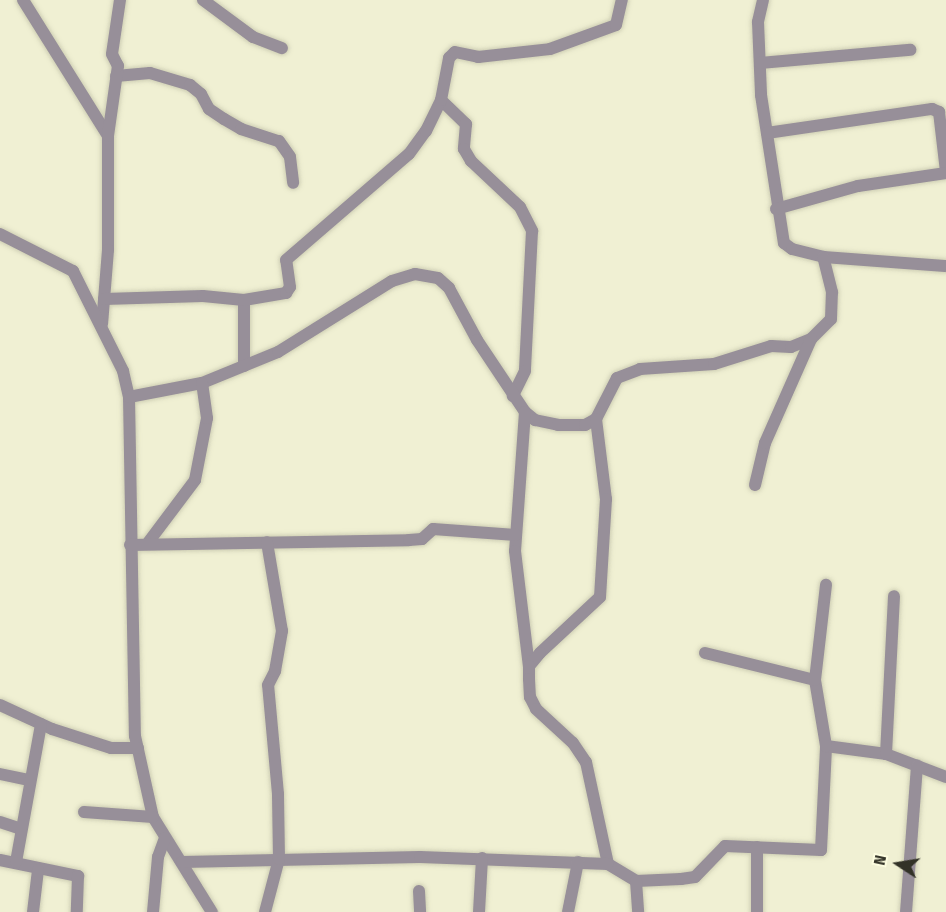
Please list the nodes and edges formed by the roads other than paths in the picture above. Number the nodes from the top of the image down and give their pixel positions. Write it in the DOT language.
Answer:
graph roads {
  1 [pos="23,0"];
  2 [pos="120,0"];
  3 [pos="203,0"];
  4 [pos="622,0"];
  5 [pos="763,0"];
  6 [pos="282,48"];
  7 [pos="910,50"];
  8 [pos="760,63"];
  9 [pos="116,76"];
  10 [pos="441,100"];
  11 [pos="767,133"];
  12 [pos="108,136"];
  13 [pos="946,172"];
  14 [pos="293,183"];
  15 [pos="776,209"];
  16 [pos="0,234"];
  17 [pos="823,257"];
  18 [pos="946,266"];
  19 [pos="104,299"];
  20 [pos="244,300"];
  21 [pos="102,325"];
  22 [pos="811,339"];
  23 [pos="244,366"];
  24 [pos="202,383"];
  25 [pos="513,396"];
  26 [pos="129,397"];
  27 [pos="525,412"];
  28 [pos="596,419"];
  29 [pos="755,485"];
  30 [pos="516,535"];
  31 [pos="267,542"];
  32 [pos="147,544"];
  33 [pos="130,545"];
  34 [pos="826,585"];
  35 [pos="894,596"];
  36 [pos="705,653"];
  37 [pos="529,666"];
  38 [pos="815,680"];
  39 [pos="0,705"];
  40 [pos="40,724"];
  41 [pos="826,746"];
  42 [pos="138,748"];
  43 [pos="886,754"];
  44 [pos="917,765"];
  45 [pos="0,774"];
  46 [pos="946,777"];
  47 [pos="29,780"];
  48 [pos="84,812"];
  49 [pos="153,817"];
  50 [pos="0,822"];
  51 [pos="19,828"];
  52 [pos="165,838"];
  53 [pos="757,847"];
  54 [pos="482,858"];
  55 [pos="279,859"];
  56 [pos="0,860"];
  57 [pos="16,862"];
  58 [pos="182,862"];
  59 [pos="578,862"];
  60 [pos="608,864"];
  61 [pos="38,870"];
  62 [pos="636,881"];
  63 [pos="419,891"];
  64 [pos="200,896"];
  65 [pos="33,912"];
  66 [pos="77,912"];
  67 [pos="153,912"];
  68 [pos="199,912"];
  69 [pos="212,912"];
  70 [pos="265,912"];
  71 [pos="420,912"];
  72 [pos="479,912"];
  73 [pos="568,912"];
  74 [pos="638,912"];
  75 [pos="756,912"];
  76 [pos="906,912"];
  1 -- 12 [label="street"];
  2 -- 9 [label="street"];
  3 -- 6 [label="street"];
  4 -- 10 [label="street"];
  5 -- 8 [label="street"];
  7 -- 8 [label="street"];
  8 -- 11 [label="street"];
  9 -- 12 [label="street"];
  9 -- 14 [label="street"];
  10 -- 20 [label="street"];
  10 -- 25 [label="street"];
  11 -- 13 [label="street"];
  11 -- 15 [label="street"];
  12 -- 19 [label="street"];
  13 -- 15 [label="street"];
  15 -- 17 [label="street"];
  16 -- 21 [label="street"];
  17 -- 18 [label="street"];
  17 -- 22 [label="street"];
  19 -- 20 [label="street"];
  19 -- 21 [label="street"];
  20 -- 23 [label="street"];
  21 -- 26 [label="street"];
  22 -- 28 [label="street"];
  22 -- 29 [label="street"];
  23 -- 24 [label="street"];
  23 -- 25 [label="street"];
  24 -- 26 [label="street"];
  24 -- 32 [label="street"];
  25 -- 27 [label="street"];
  26 -- 33 [label="street"];
  27 -- 28 [label="street"];
  27 -- 30 [label="street"];
  28 -- 37 [label="street"];
  30 -- 31 [label="street"];
  30 -- 37 [label="street"];
  31 -- 32 [label="street"];
  31 -- 55 [label="street"];
  32 -- 33 [label="street"];
  33 -- 42 [label="street"];
  34 -- 38 [label="street"];
  35 -- 43 [label="street"];
  36 -- 38 [label="street"];
  37 -- 60 [label="street"];
  38 -- 41 [label="street"];
  39 -- 40 [label="street"];
  40 -- 42 [label="street"];
  40 -- 47 [label="street"];
  41 -- 43 [label="street"];
  41 -- 53 [label="street"];
  42 -- 49 [label="street"];
  43 -- 44 [label="street"];
  44 -- 46 [label="street"];
  44 -- 76 [label="street"];
  45 -- 47 [label="street"];
  47 -- 51 [label="street"];
  48 -- 49 [label="street"];
  49 -- 52 [label="street"];
  50 -- 51 [label="street"];
  51 -- 57 [label="street"];
  52 -- 58 [label="street"];
  52 -- 67 [label="street"];
  53 -- 62 [label="street"];
  53 -- 75 [label="street"];
  54 -- 55 [label="street"];
  54 -- 59 [label="street"];
  54 -- 72 [label="street"];
  55 -- 58 [label="street"];
  55 -- 70 [label="street"];
  56 -- 57 [label="street"];
  57 -- 61 [label="street"];
  58 -- 64 [label="street"];
  59 -- 60 [label="street"];
  59 -- 73 [label="street"];
  60 -- 62 [label="street"];
  61 -- 65 [label="street"];
  61 -- 66 [label="street"];
  62 -- 74 [label="street"];
  63 -- 71 [label="street"];
  64 -- 68 [label="street"];
  64 -- 69 [label="street"];
}
